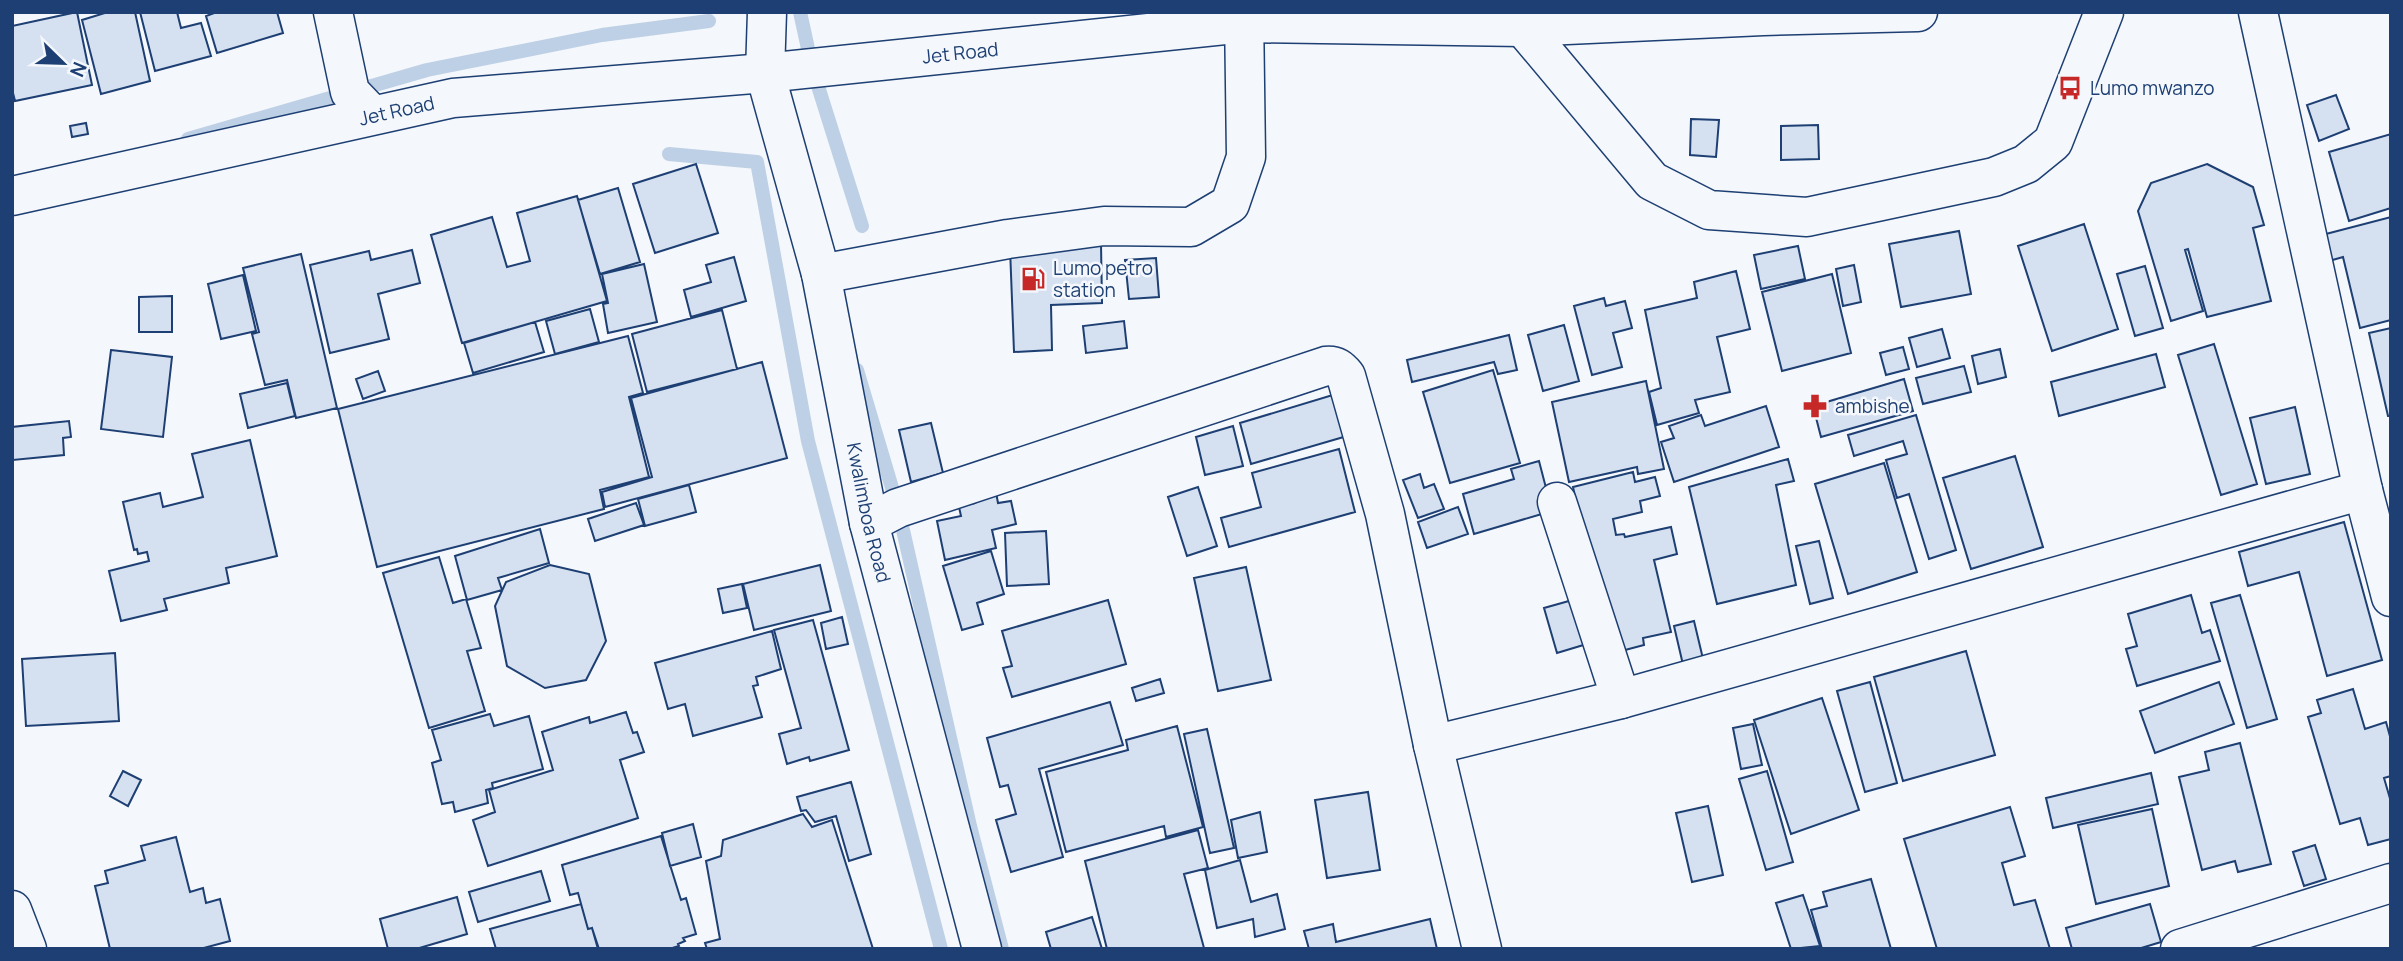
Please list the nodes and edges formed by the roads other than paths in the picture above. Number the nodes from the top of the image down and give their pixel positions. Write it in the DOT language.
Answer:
graph roads {
  1 [pos="333,12"];
  2 [pos="766,12"];
  3 [pos="1918,12"];
  4 [pos="2104,12"];
  5 [pos="2258,12"];
  6 [pos="1763,14"];
  7 [pos="1244,18"];
  8 [pos="1523,27"];
  9 [pos="765,74"];
  10 [pos="372,116"];
  11 [pos="12,196"];
  12 [pos="821,274"];
  13 [pos="2363,490"];
  14 [pos="1557,502"];
  15 [pos="869,523"];
  16 [pos="2391,597"];
  17 [pos="1622,699"];
  18 [pos="1433,745"];
  19 [pos="2391,883"];
  20 [pos="12,910"];
  21 [pos="27,949"];
  22 [pos="982,949"];
  23 [pos="1482,949"];
  24 [pos="2180,949"];
  1 -- 10 [label="street"];
  2 -- 9 [label="street, Kwalimboa Road"];
  3 -- 6 [label="street, Jet Road"];
  4 -- 8 [label="street"];
  5 -- 13 [label="street"];
  6 -- 8 [label="street, Jet Road"];
  7 -- 8 [label="street, Jet Road"];
  7 -- 9 [label="street, Jet Road"];
  7 -- 12 [label="street"];
  9 -- 10 [label="street, Jet Road"];
  9 -- 12 [label="street, Kwalimboa Road"];
  10 -- 11 [label="street, Jet Road"];
  12 -- 15 [label="street, Kwalimboa Road"];
  13 -- 16 [label="street"];
  13 -- 17 [label="street"];
  14 -- 17 [label="street"];
  15 -- 18 [label="street"];
  15 -- 22 [label="street, Kwalimboa Road"];
  17 -- 18 [label="street"];
  18 -- 23 [label="street"];
  19 -- 24 [label="street"];
  20 -- 21 [label="street"];
}
